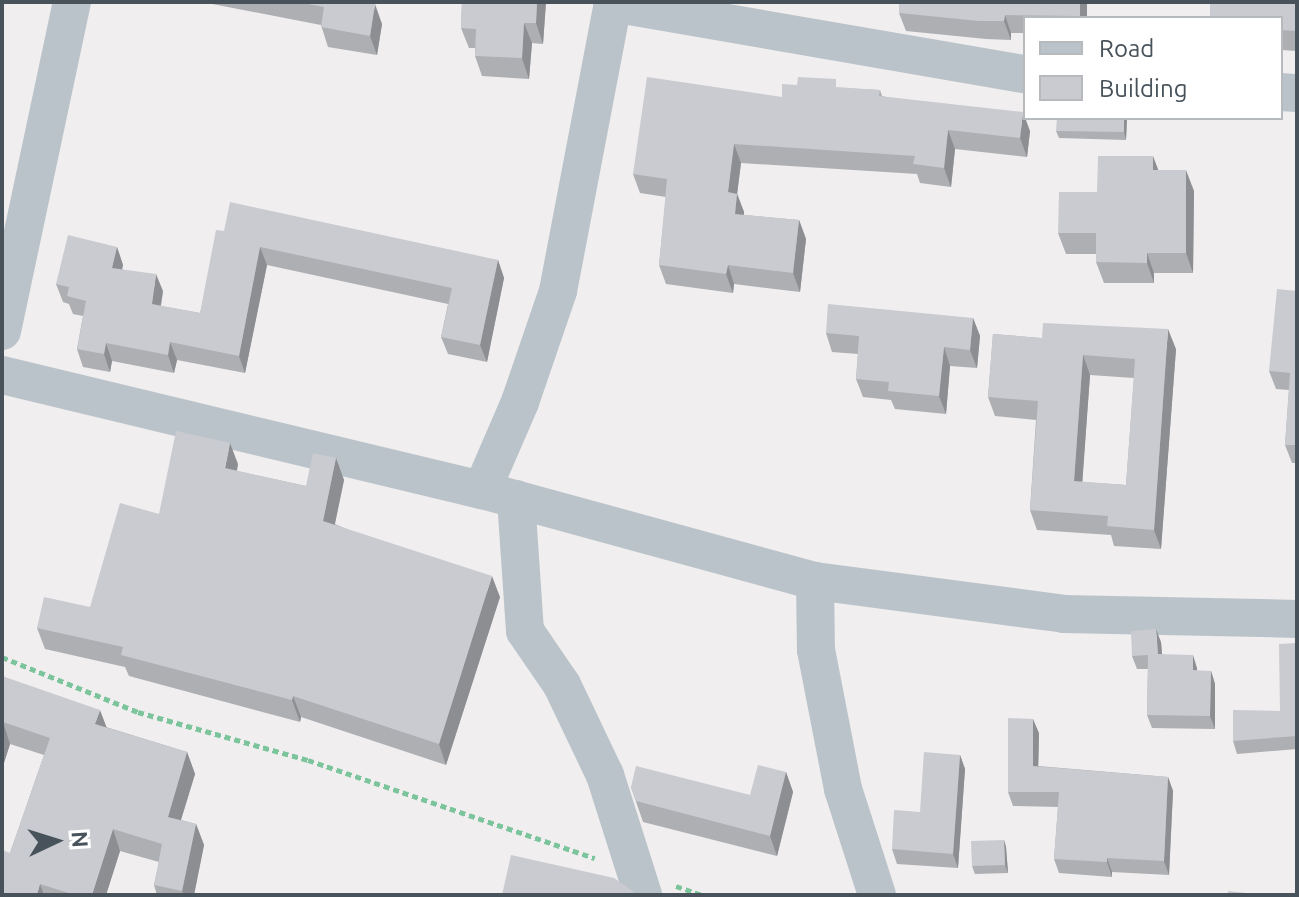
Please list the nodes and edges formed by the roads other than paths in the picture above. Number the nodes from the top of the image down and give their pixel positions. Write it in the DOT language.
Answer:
graph roads {
  1 [pos="72,2"];
  2 [pos="612,2"];
  3 [pos="1023,74"];
  4 [pos="2,331"];
  5 [pos="2,375"];
  6 [pos="499,495"];
  7 [pos="815,581"];
  8 [pos="1297,619"];
  9 [pos="637,883"];
  10 [pos="877,895"];
  1 -- 4 [label="street"];
  2 -- 3 [label="street"];
  2 -- 6 [label="street"];
  5 -- 6 [label="street"];
  6 -- 7 [label="street"];
  6 -- 9 [label="street"];
  7 -- 8 [label="street"];
  7 -- 10 [label="street"];
}
